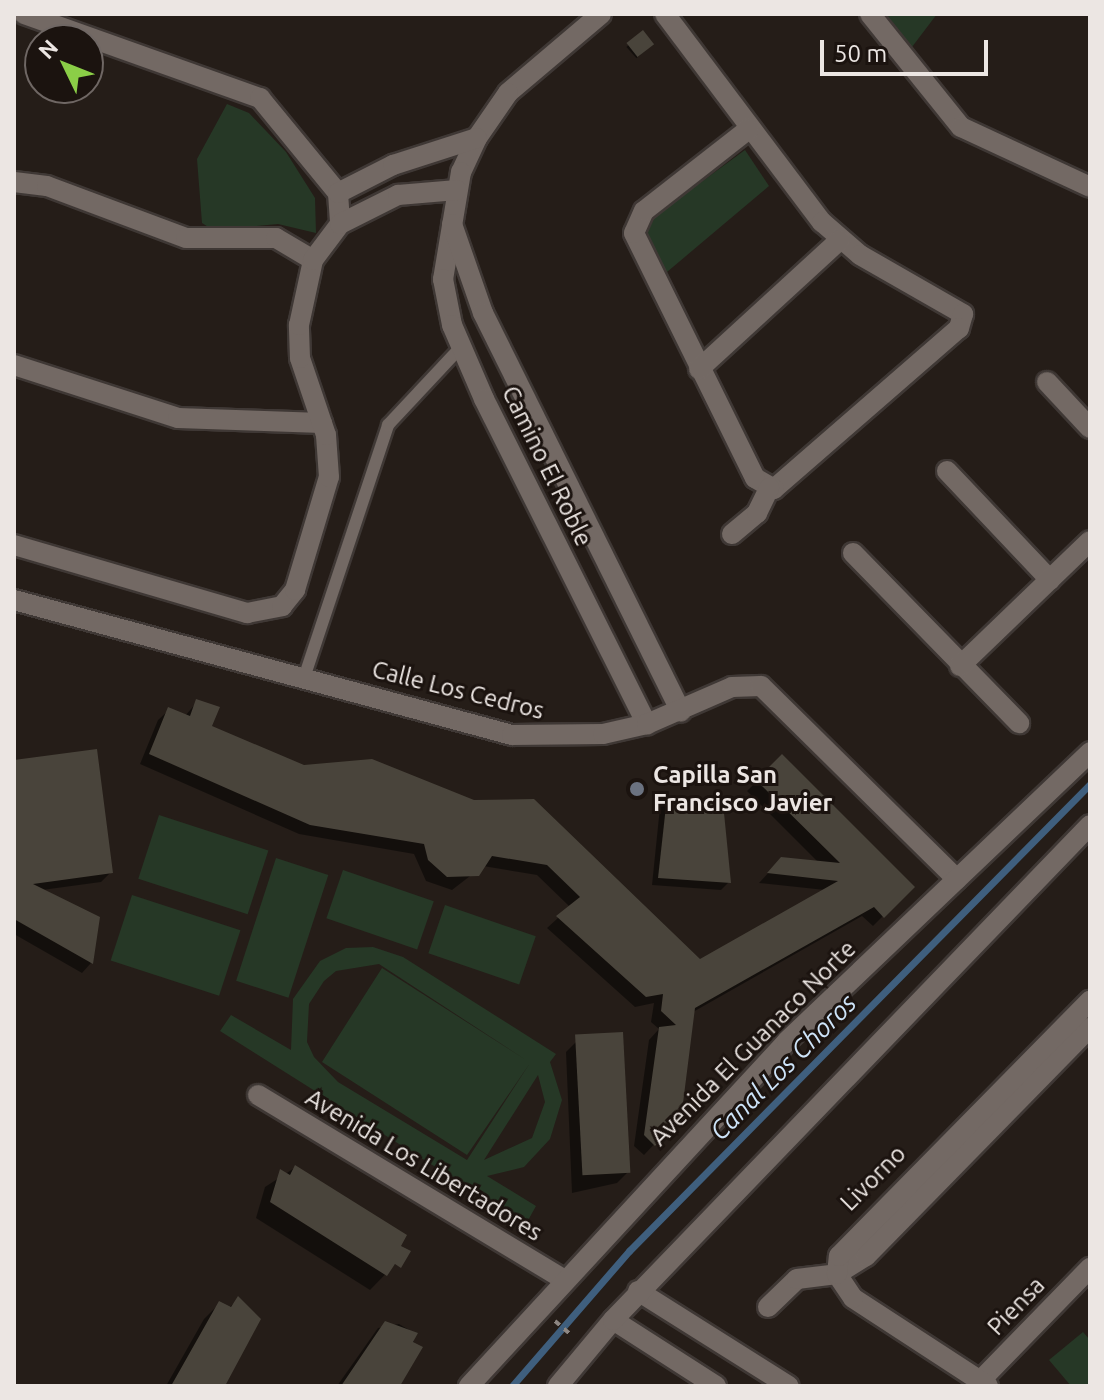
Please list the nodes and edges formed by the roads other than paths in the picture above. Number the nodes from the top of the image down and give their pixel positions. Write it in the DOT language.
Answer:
graph roads {
  1 [pos="24,14"];
  2 [pos="601,14"];
  3 [pos="665,14"];
  4 [pos="870,14"];
  5 [pos="749,129"];
  6 [pos="477,138"];
  7 [pos="14,182"];
  8 [pos="1090,187"];
  9 [pos="457,190"];
  10 [pos="338,193"];
  11 [pos="452,220"];
  12 [pos="340,224"];
  13 [pos="840,240"];
  14 [pos="313,260"];
  15 [pos="483,313"];
  16 [pos="452,325"];
  17 [pos="460,348"];
  18 [pos="14,365"];
  19 [pos="699,369"];
  20 [pos="1047,382"];
  21 [pos="322,423"];
  22 [pos="1090,428"];
  23 [pos="947,471"];
  24 [pos="769,488"];
  25 [pos="732,534"];
  26 [pos="1090,541"];
  27 [pos="14,545"];
  28 [pos="853,553"];
  29 [pos="1050,580"];
  30 [pos="14,600"];
  31 [pos="960,666"];
  32 [pos="304,678"];
  33 [pos="681,712"];
  34 [pos="1019,723"];
  35 [pos="647,724"];
  36 [pos="1090,752"];
  37 [pos="1090,825"];
  38 [pos="957,879"];
  39 [pos="1090,1001"];
  40 [pos="1090,1027"];
  41 [pos="258,1095"];
  42 [pos="961,1126"];
  43 [pos="979,1142"];
  44 [pos="1090,1268"];
  45 [pos="837,1274"];
  46 [pos="563,1279"];
  47 [pos="638,1291"];
  48 [pos="768,1307"];
  49 [pos="613,1320"];
  50 [pos="984,1384"];
  51 [pos="469,1386"];
  52 [pos="558,1386"];
  53 [pos="716,1386"];
  54 [pos="789,1386"];
  1 -- 10 [label="street"];
  2 -- 6 [label="street, Camino El Roble"];
  3 -- 5 [label="street"];
  4 -- 8 [label="street"];
  5 -- 13 [label="street"];
  5 -- 19 [label="street"];
  6 -- 9 [label="street, Camino El Roble"];
  6 -- 10 [label="street"];
  7 -- 14 [label="street"];
  9 -- 11 [label="street, Camino El Roble"];
  9 -- 12 [label="street"];
  10 -- 12 [label="street"];
  11 -- 15 [label="street, Camino El Roble"];
  11 -- 16 [label="street, Camino El Roble"];
  12 -- 14 [label="street"];
  13 -- 19 [label="street"];
  13 -- 24 [label="street"];
  14 -- 21 [label="street"];
  15 -- 16 [label="street"];
  15 -- 33 [label="street, Camino El Roble"];
  16 -- 17 [label="street, Camino El Roble"];
  17 -- 32 [label="lane"];
  17 -- 35 [label="street, Camino El Roble"];
  18 -- 21 [label="street"];
  19 -- 24 [label="street"];
  20 -- 22 [label="street"];
  21 -- 27 [label="street"];
  23 -- 29 [label="street"];
  24 -- 25 [label="street"];
  26 -- 29 [label="street"];
  28 -- 31 [label="street"];
  29 -- 31 [label="street"];
  30 -- 32 [label="street, Calle Los Cedros"];
  31 -- 34 [label="street"];
  32 -- 35 [label="street, Calle Los Cedros"];
  33 -- 35 [label="street, Calle Los Cedros"];
  33 -- 38 [label="street, Calle Los Cedros"];
  36 -- 38 [label="street, Avenida El Guanaco Norte"];
  37 -- 47 [label="street"];
  38 -- 46 [label="street, Avenida El Guanaco Norte"];
  39 -- 42 [label="street, Livorno"];
  40 -- 43 [label="street, Livorno"];
  41 -- 46 [label="street, Avenida Los Libertadores"];
  42 -- 43 [label="street"];
  42 -- 45 [label="street, Livorno"];
  43 -- 45 [label="street, Livorno"];
  44 -- 50 [label="street, Piensa"];
  45 -- 48 [label="street, Livorno"];
  45 -- 50 [label="street"];
  46 -- 51 [label="street, Avenida El Guanaco Norte"];
  47 -- 49 [label="street"];
  47 -- 54 [label="street"];
  49 -- 52 [label="street"];
  49 -- 53 [label="street"];
}
